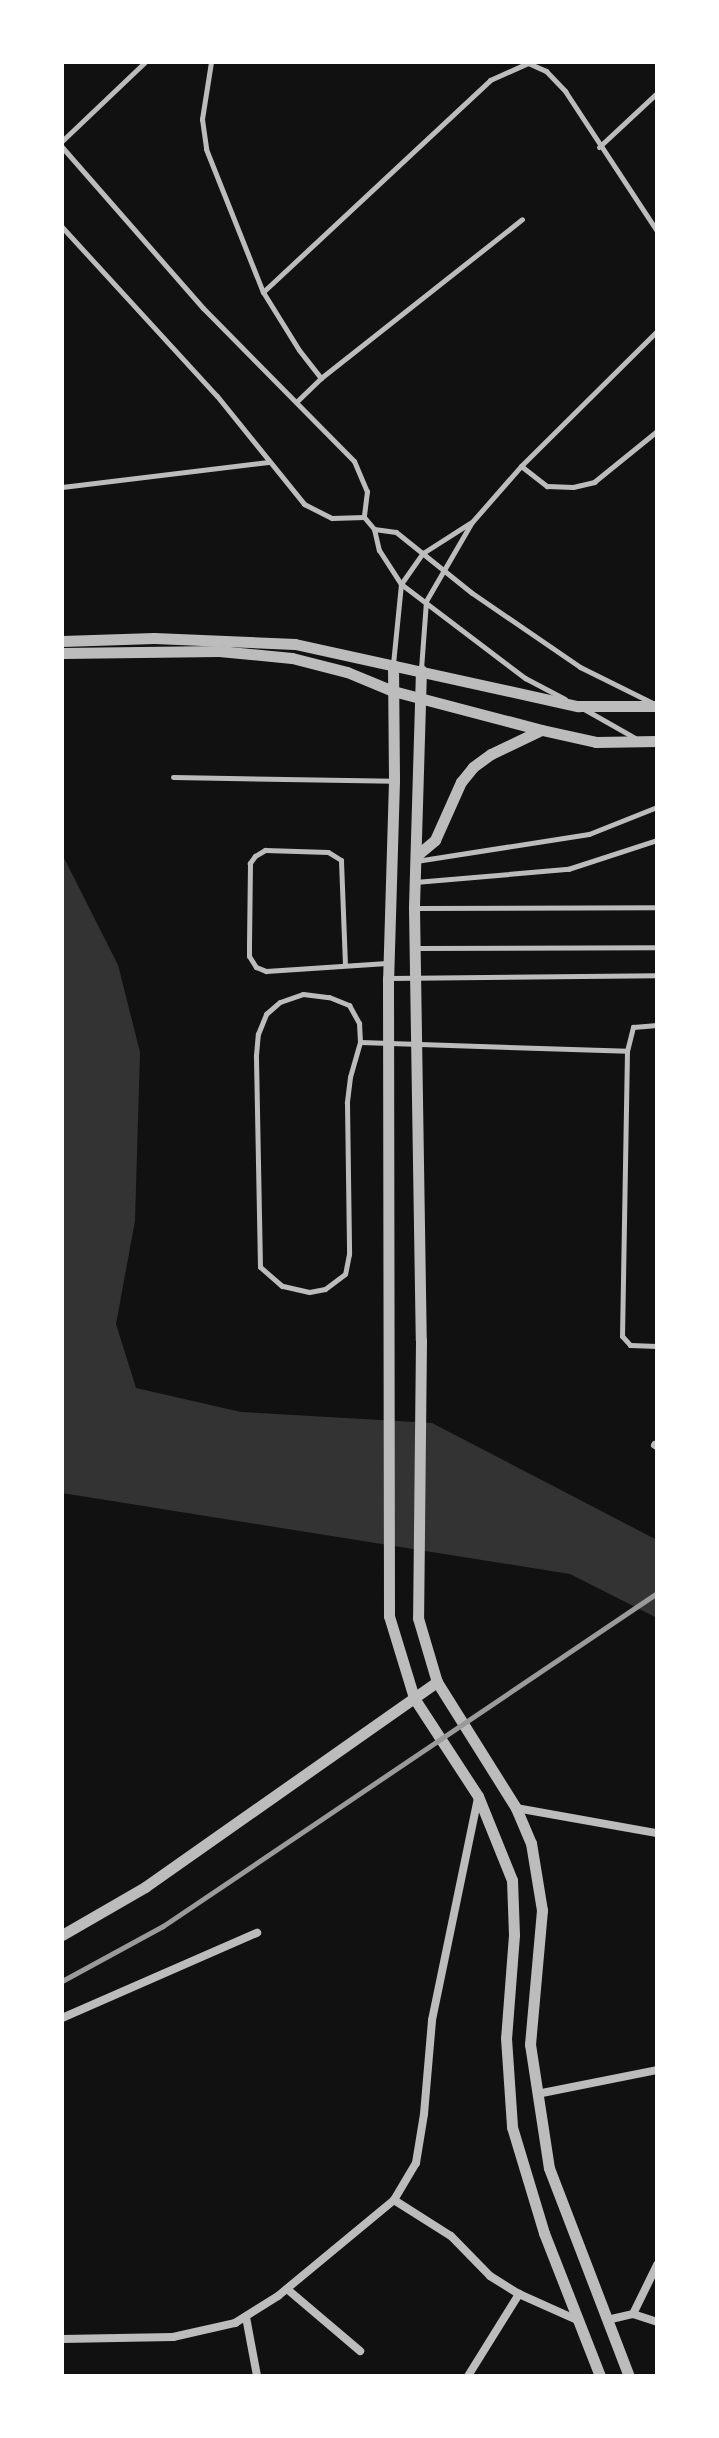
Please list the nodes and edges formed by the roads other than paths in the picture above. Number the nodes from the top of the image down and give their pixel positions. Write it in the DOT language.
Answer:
graph roads {
  1 [pos="145,62"];
  2 [pos="211,62"];
  3 [pos="657,93"];
  4 [pos="62,141"];
  5 [pos="62,147"];
  6 [pos="599,147"];
  7 [pos="522,219"];
  8 [pos="62,227"];
  9 [pos="657,231"];
  10 [pos="263,292"];
  11 [pos="657,331"];
  12 [pos="321,378"];
  13 [pos="297,401"];
  14 [pos="657,431"];
  15 [pos="268,462"];
  16 [pos="521,466"];
  17 [pos="62,487"];
  18 [pos="364,517"];
  19 [pos="472,522"];
  20 [pos="374,529"];
  21 [pos="423,553"];
  22 [pos="446,572"];
  23 [pos="401,584"];
  24 [pos="426,601"];
  25 [pos="62,641"];
  26 [pos="62,653"];
  27 [pos="393,665"];
  28 [pos="421,670"];
  29 [pos="393,691"];
  30 [pos="420,697"];
  31 [pos="578,706"];
  32 [pos="657,706"];
  33 [pos="542,730"];
  34 [pos="643,743"];
  35 [pos="657,744"];
  36 [pos="173,777"];
  37 [pos="394,781"];
  38 [pos="657,807"];
  39 [pos="657,840"];
  40 [pos="416,859"];
  41 [pos="414,882"];
  42 [pos="657,907"];
  43 [pos="414,908"];
  44 [pos="657,947"];
  45 [pos="414,948"];
  46 [pos="388,963"];
  47 [pos="345,965"];
  48 [pos="657,975"];
  49 [pos="414,977"];
  50 [pos="388,978"];
  51 [pos="657,1025"];
  52 [pos="360,1042"];
  53 [pos="388,1042"];
  54 [pos="416,1044"];
  55 [pos="627,1051"];
  56 [pos="657,1346"];
  57 [pos="437,1682"];
  58 [pos="414,1698"];
  59 [pos="478,1796"];
  60 [pos="516,1808"];
  61 [pos="657,1833"];
  62 [pos="257,1933"];
  63 [pos="62,1935"];
  64 [pos="62,2018"];
  65 [pos="657,2070"];
  66 [pos="537,2094"];
  67 [pos="394,2200"];
  68 [pos="657,2265"];
  69 [pos="287,2289"];
  70 [pos="519,2294"];
  71 [pos="633,2314"];
  72 [pos="246,2317"];
  73 [pos="577,2320"];
  74 [pos="607,2320"];
  75 [pos="657,2322"];
  76 [pos="62,2339"];
  77 [pos="360,2351"];
  78 [pos="257,2376"];
  79 [pos="468,2376"];
  80 [pos="600,2376"];
  81 [pos="629,2376"];
  1 -- 4 [label="lane"];
  2 -- 10 [label="lane"];
  3 -- 6 [label="lane"];
  5 -- 13 [label="lane"];
  6 -- 9 [label="lane"];
  6 -- 10 [label="lane"];
  7 -- 12 [label="lane"];
  8 -- 15 [label="lane"];
  10 -- 12 [label="lane"];
  11 -- 16 [label="lane"];
  12 -- 13 [label="lane"];
  13 -- 18 [label="lane"];
  14 -- 16 [label="lane"];
  15 -- 17 [label="lane"];
  15 -- 18 [label="lane"];
  16 -- 19 [label="lane"];
  18 -- 20 [label="lane"];
  19 -- 21 [label="lane"];
  19 -- 22 [label="lane"];
  20 -- 21 [label="lane"];
  20 -- 23 [label="lane"];
  21 -- 22 [label="lane"];
  21 -- 23 [label="lane"];
  22 -- 24 [label="lane"];
  22 -- 32 [label="lane"];
  23 -- 24 [label="lane"];
  23 -- 27 [label="lane"];
  24 -- 28 [label="lane"];
  24 -- 31 [label="lane"];
  25 -- 27 [label="street"];
  26 -- 29 [label="street"];
  27 -- 28 [label="street"];
  27 -- 29 [label="street"];
  28 -- 30 [label="street"];
  28 -- 31 [label="street"];
  29 -- 30 [label="street"];
  29 -- 37 [label="street"];
  30 -- 33 [label="street"];
  30 -- 40 [label="street"];
  31 -- 32 [label="street"];
  31 -- 34 [label="lane"];
  33 -- 34 [label="street"];
  33 -- 40 [label="street"];
  34 -- 35 [label="street"];
  36 -- 37 [label="lane"];
  37 -- 46 [label="street"];
  38 -- 40 [label="lane"];
  39 -- 41 [label="lane"];
  40 -- 41 [label="street"];
  41 -- 43 [label="street"];
  42 -- 43 [label="lane"];
  43 -- 45 [label="street"];
  44 -- 45 [label="lane"];
  45 -- 49 [label="street"];
  46 -- 47 [label="lane"];
  46 -- 50 [label="street"];
  47 -- 47 [label="lane"];
  48 -- 49 [label="lane"];
  49 -- 50 [label="lane"];
  49 -- 54 [label="street"];
  50 -- 53 [label="street"];
  51 -- 55 [label="lane"];
  52 -- 52 [label="lane"];
  52 -- 53 [label="lane"];
  53 -- 54 [label="lane"];
  53 -- 58 [label="street"];
  54 -- 55 [label="lane"];
  54 -- 57 [label="street"];
  55 -- 56 [label="lane"];
  57 -- 58 [label="street"];
  57 -- 60 [label="street"];
  58 -- 59 [label="street"];
  58 -- 63 [label="street"];
  59 -- 67 [label="street"];
  59 -- 73 [label="street"];
  60 -- 61 [label="street"];
  60 -- 66 [label="street"];
  62 -- 64 [label="street"];
  65 -- 66 [label="street"];
  66 -- 74 [label="street"];
  67 -- 69 [label="street"];
  67 -- 70 [label="street"];
  68 -- 71 [label="street"];
  69 -- 72 [label="street"];
  69 -- 77 [label="street"];
  70 -- 73 [label="street"];
  70 -- 79 [label="street"];
  71 -- 74 [label="street"];
  71 -- 75 [label="street"];
  72 -- 76 [label="street"];
  72 -- 78 [label="street"];
  73 -- 80 [label="street"];
  74 -- 81 [label="street"];
}
